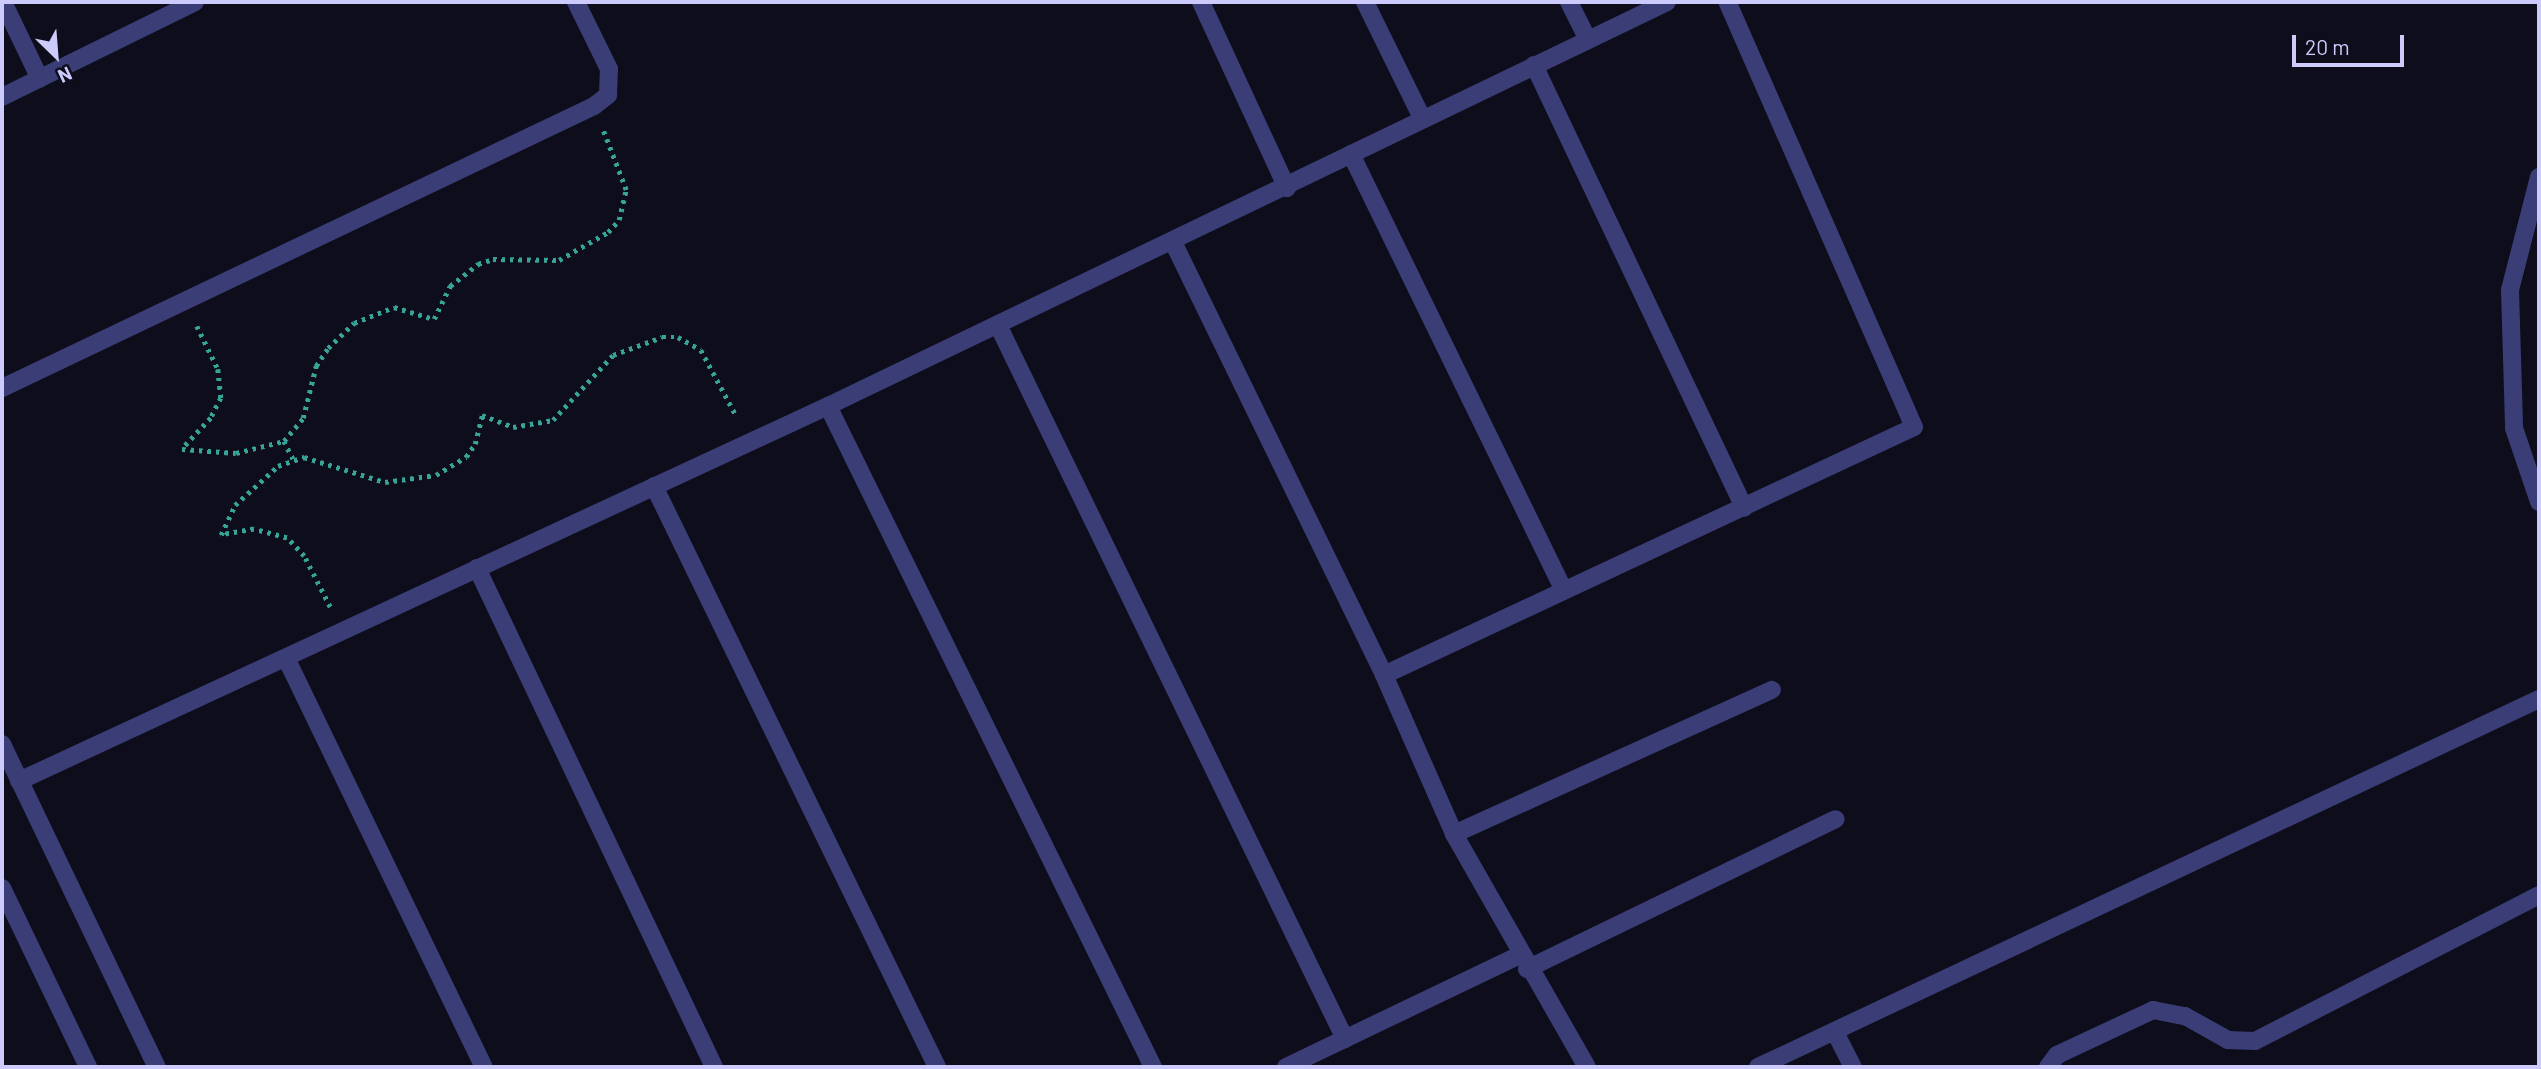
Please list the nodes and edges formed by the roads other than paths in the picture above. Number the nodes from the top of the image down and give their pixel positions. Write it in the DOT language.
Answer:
graph roads {
  1 [pos="3,2"];
  2 [pos="195,2"];
  3 [pos="576,2"];
  4 [pos="1201,2"];
  5 [pos="1365,2"];
  6 [pos="1569,2"];
  7 [pos="1668,2"];
  8 [pos="1727,2"];
  9 [pos="1587,38"];
  10 [pos="1534,65"];
  11 [pos="40,79"];
  12 [pos="2,97"];
  13 [pos="1422,118"];
  14 [pos="1352,154"];
  15 [pos="2539,177"];
  16 [pos="1287,188"];
  17 [pos="1173,242"];
  18 [pos="998,325"];
  19 [pos="2,388"];
  20 [pos="828,406"];
  21 [pos="654,486"];
  22 [pos="2539,502"];
  23 [pos="1744,508"];
  24 [pos="477,568"];
  25 [pos="1563,589"];
  26 [pos="287,660"];
  27 [pos="1384,675"];
  28 [pos="1772,690"];
  29 [pos="2539,699"];
  30 [pos="2,744"];
  31 [pos="19,781"];
  32 [pos="1836,819"];
  33 [pos="1454,834"];
  34 [pos="2,888"];
  35 [pos="2539,895"];
  36 [pos="1524,962"];
  37 [pos="1835,1032"];
  38 [pos="1345,1038"];
  39 [pos="88,1067"];
  40 [pos="157,1067"];
  41 [pos="484,1067"];
  42 [pos="714,1067"];
  43 [pos="937,1067"];
  44 [pos="1153,1067"];
  45 [pos="1286,1067"];
  46 [pos="1587,1067"];
  47 [pos="1758,1067"];
  48 [pos="1853,1067"];
  49 [pos="2049,1067"];
  1 -- 11 [label="street"];
  2 -- 11 [label="street"];
  3 -- 19 [label="street"];
  4 -- 16 [label="street"];
  5 -- 13 [label="street"];
  6 -- 9 [label="street"];
  7 -- 9 [label="street"];
  8 -- 23 [label="street"];
  9 -- 10 [label="street"];
  10 -- 13 [label="street"];
  10 -- 23 [label="street"];
  11 -- 12 [label="street"];
  13 -- 14 [label="street"];
  14 -- 16 [label="street"];
  14 -- 25 [label="street"];
  15 -- 22 [label="street"];
  16 -- 17 [label="street"];
  17 -- 18 [label="street"];
  17 -- 27 [label="street"];
  18 -- 20 [label="street"];
  18 -- 38 [label="street"];
  20 -- 21 [label="street"];
  20 -- 44 [label="street"];
  21 -- 24 [label="street"];
  21 -- 43 [label="street"];
  23 -- 25 [label="street"];
  24 -- 26 [label="street"];
  24 -- 42 [label="street"];
  25 -- 27 [label="street"];
  26 -- 31 [label="street"];
  26 -- 41 [label="street"];
  27 -- 33 [label="street"];
  28 -- 33 [label="street"];
  29 -- 37 [label="street"];
  30 -- 31 [label="street"];
  31 -- 40 [label="street"];
  32 -- 36 [label="street"];
  33 -- 36 [label="street"];
  34 -- 39 [label="street"];
  35 -- 49 [label="street"];
  36 -- 38 [label="street"];
  36 -- 46 [label="street"];
  37 -- 47 [label="street"];
  37 -- 48 [label="street"];
  38 -- 45 [label="street"];
}
